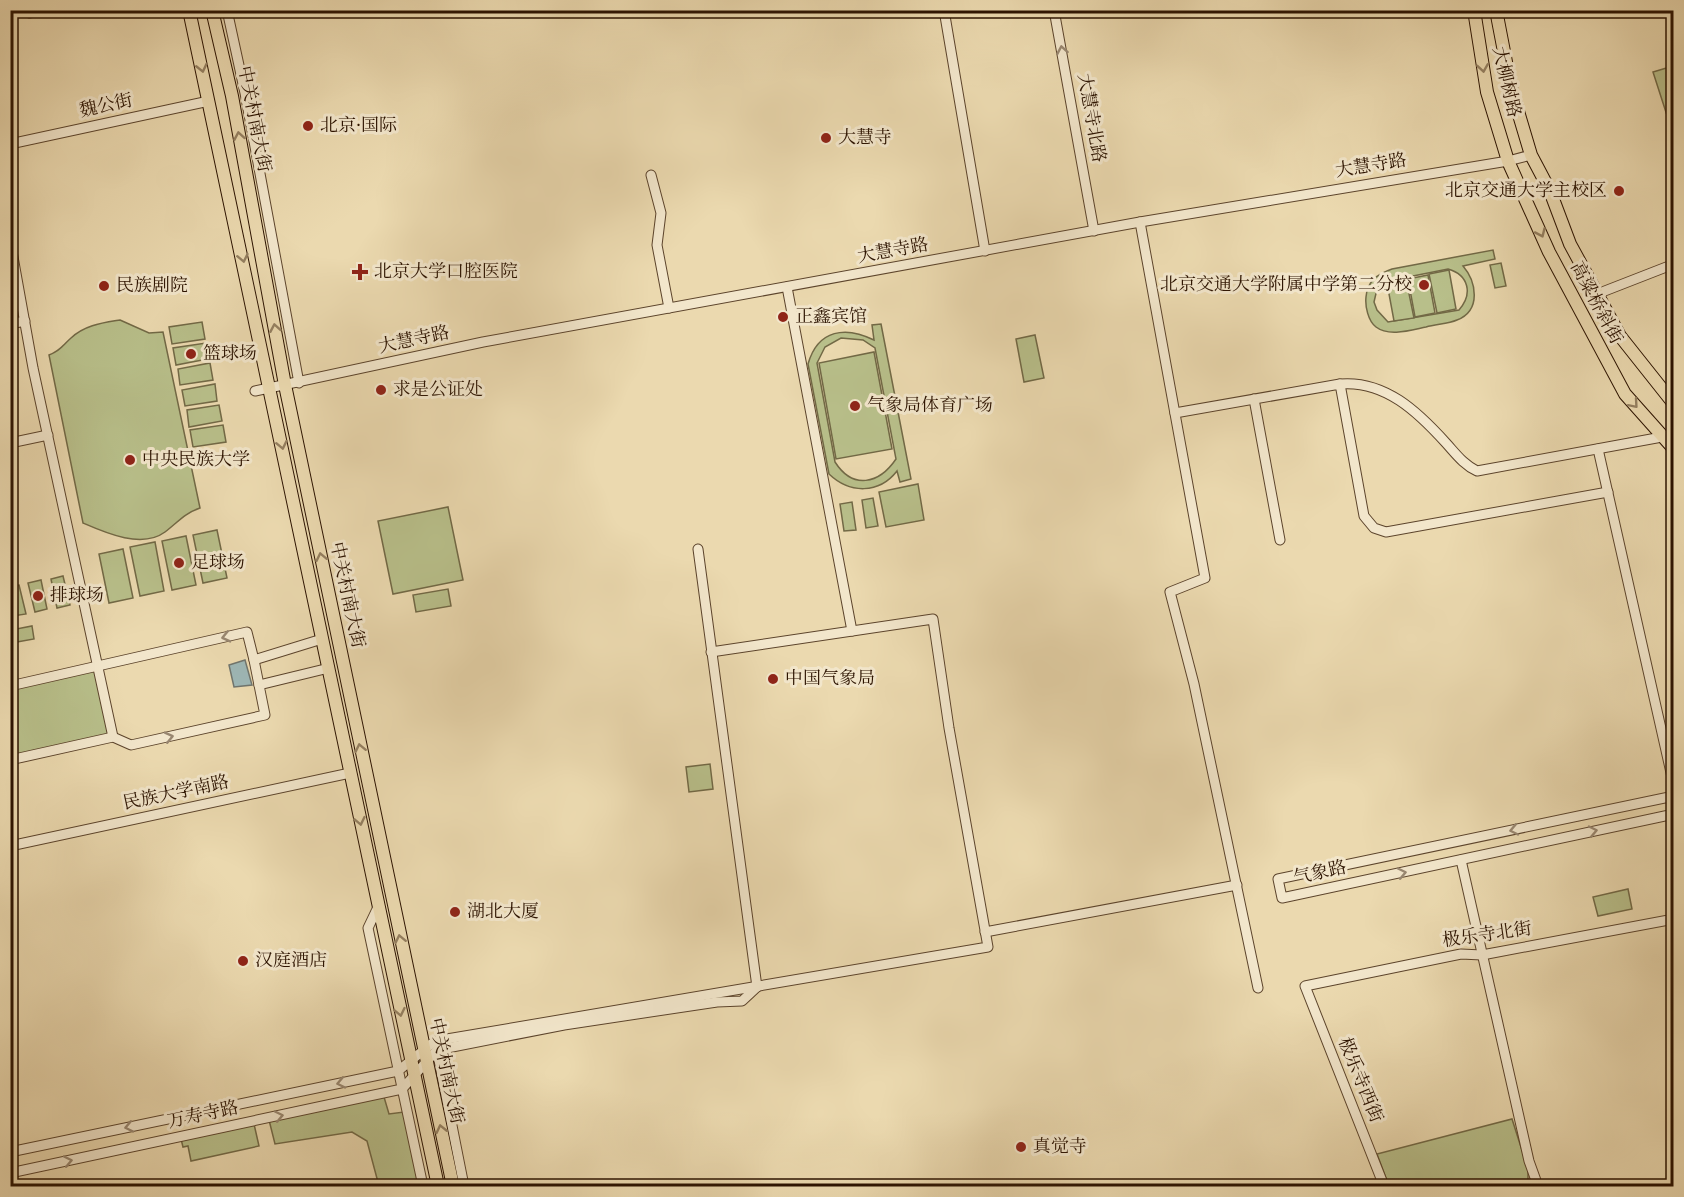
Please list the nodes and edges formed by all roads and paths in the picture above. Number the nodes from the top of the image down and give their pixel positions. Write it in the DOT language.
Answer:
graph roads {
  1 [pos="45,10"];
  2 [pos="189,10"];
  3 [pos="212,10"];
  4 [pos="226,10"];
  5 [pos="944,10"];
  6 [pos="1054,10"];
  7 [pos="1474,10"];
  8 [pos="1496,10"];
  9 [pos="28,12"];
  10 [pos="209,101"];
  11 [pos="10,144"];
  12 [pos="1531,155"];
  13 [pos="1508,161"];
  14 [pos="651,175"];
  15 [pos="1140,222"];
  16 [pos="1094,231"];
  17 [pos="10,240"];
  18 [pos="985,251"];
  19 [pos="1674,264"];
  20 [pos="787,287"];
  21 [pos="1597,294"];
  22 [pos="669,308"];
  23 [pos="25,321"];
  24 [pos="10,324"];
  25 [pos="298,383"];
  26 [pos="1340,384"];
  27 [pos="285,385"];
  28 [pos="270,388"];
  29 [pos="255,391"];
  30 [pos="1254,399"];
  31 [pos="1674,404"];
  32 [pos="1175,412"];
  33 [pos="48,435"];
  34 [pos="1662,437"];
  35 [pos="10,443"];
  36 [pos="1598,449"];
  37 [pos="1674,449"];
  38 [pos="1608,492"];
  39 [pos="1280,540"];
  40 [pos="698,549"];
  41 [pos="852,631"];
  42 [pos="322,639"];
  43 [pos="711,652"];
  44 [pos="254,660"];
  45 [pos="97,666"];
  46 [pos="328,668"];
  47 [pos="260,685"];
  48 [pos="10,686"];
  49 [pos="113,737"];
  50 [pos="10,760"];
  51 [pos="350,772"];
  52 [pos="1674,786"];
  53 [pos="1674,796"];
  54 [pos="1674,814"];
  55 [pos="10,846"];
  56 [pos="1370,860"];
  57 [pos="1461,860"];
  58 [pos="1373,879"];
  59 [pos="1237,885"];
  60 [pos="378,907"];
  61 [pos="1674,919"];
  62 [pos="985,932"];
  63 [pos="1482,955"];
  64 [pos="1305,986"];
  65 [pos="757,987"];
  66 [pos="1258,988"];
  67 [pos="436,1046"];
  68 [pos="424,1056"];
  69 [pos="411,1061"];
  70 [pos="398,1071"];
  71 [pos="414,1074"];
  72 [pos="402,1089"];
  73 [pos="10,1152"];
  74 [pos="10,1173"];
  75 [pos="423,1186"];
  76 [pos="438,1186"];
  77 [pos="453,1186"];
  78 [pos="464,1186"];
  79 [pos="1384,1186"];
  80 [pos="1538,1186"];
  1 -- 9 [label="street"];
  2 -- 10 [label="main road, 中关村南大街, one-way"];
  27 -- 3 [label="main road, 中关村南大街, one-way"];
  4 -- 25 [label="street, 中关村南大街"];
  5 -- 18 [label="street"];
  16 -- 6 [label="street, 大慧寺北路, one-way"];
  7 -- 13 [label="main road, 大柳树路, one-way"];
  8 -- 12 [label="main road, 大柳树路"];
  10 -- 11 [label="street, 魏公街"];
  10 -- 28 [label="main road, 中关村南大街, one-way"];
  12 -- 13 [label="street, 大慧寺路"];
  12 -- 21 [label="main road, 高粱桥斜街"];
  13 -- 15 [label="street, 大慧寺路"];
  13 -- 34 [label="main road, 高粱桥斜街, one-way"];
  14 -- 22 [label="street"];
  15 -- 16 [label="street, 大慧寺路"];
  15 -- 32 [label="street"];
  16 -- 18 [label="street, 大慧寺路"];
  17 -- 23 [label="street"];
  18 -- 20 [label="street, 大慧寺路"];
  19 -- 21 [label="street"];
  20 -- 22 [label="street, 大慧寺路"];
  20 -- 41 [label="street"];
  21 -- 31 [label="main road, 高粱桥斜街"];
  22 -- 25 [label="street, 大慧寺路"];
  23 -- 24 [label="street"];
  23 -- 33 [label="street"];
  25 -- 27 [label="street, 大慧寺路"];
  26 -- 30 [label="street"];
  26 -- 36 [label="street"];
  26 -- 38 [label="street"];
  27 -- 28 [label="street, 大慧寺路"];
  68 -- 27 [label="main road, 中关村南大街, one-way"];
  28 -- 29 [label="street, 大慧寺路"];
  28 -- 42 [label="main road, 中关村南大街, one-way"];
  30 -- 32 [label="street"];
  30 -- 39 [label="street"];
  32 -- 59 [label="street"];
  33 -- 35 [label="street"];
  33 -- 45 [label="street"];
  34 -- 36 [label="street"];
  34 -- 37 [label="main road, 高粱桥斜街"];
  36 -- 38 [label="street"];
  38 -- 52 [label="street"];
  40 -- 43 [label="street"];
  41 -- 43 [label="street"];
  41 -- 62 [label="street"];
  42 -- 44 [label="street"];
  42 -- 46 [label="main road, 中关村南大街"];
  43 -- 65 [label="street"];
  44 -- 45 [label="street, one-way"];
  44 -- 47 [label="street"];
  45 -- 48 [label="street"];
  45 -- 49 [label="street"];
  46 -- 47 [label="street"];
  46 -- 51 [label="main road, 中关村南大街"];
  49 -- 47 [label="street, one-way"];
  49 -- 50 [label="street"];
  51 -- 55 [label="street, 民族大学南路"];
  51 -- 60 [label="main road, 中关村南大街, one-way"];
  53 -- 56 [label="street, 气象路, one-way"];
  57 -- 54 [label="street, 气象路, one-way"];
  56 -- 58 [label="street"];
  56 -- 58 [label="street, 气象路"];
  58 -- 57 [label="street, 气象路, one-way"];
  57 -- 63 [label="street"];
  59 -- 62 [label="street"];
  59 -- 66 [label="street"];
  60 -- 69 [label="main road, 中关村南大街, one-way"];
  60 -- 70 [label="street, 中关村南大街"];
  61 -- 63 [label="street, 极乐寺北街"];
  62 -- 65 [label="street"];
  63 -- 64 [label="street, 极乐寺北街"];
  63 -- 80 [label="street"];
  64 -- 79 [label="street, 极乐寺西街"];
  65 -- 67 [label="street"];
  67 -- 68 [label="street"];
  67 -- 78 [label="street, 中关村南大街"];
  68 -- 69 [label="street"];
  68 -- 71 [label="street"];
  77 -- 68 [label="main road, 中关村南大街, one-way"];
  69 -- 70 [label="street"];
  69 -- 71 [label="main road, 中关村南大街"];
  70 -- 72 [label="street, 中关村南大街"];
  70 -- 73 [label="street, 万寿寺路, one-way"];
  71 -- 72 [label="street"];
  71 -- 76 [label="main road, 中关村南大街"];
  74 -- 72 [label="street, 万寿寺路, one-way"];
  72 -- 75 [label="street, 中关村南大街"];
}
